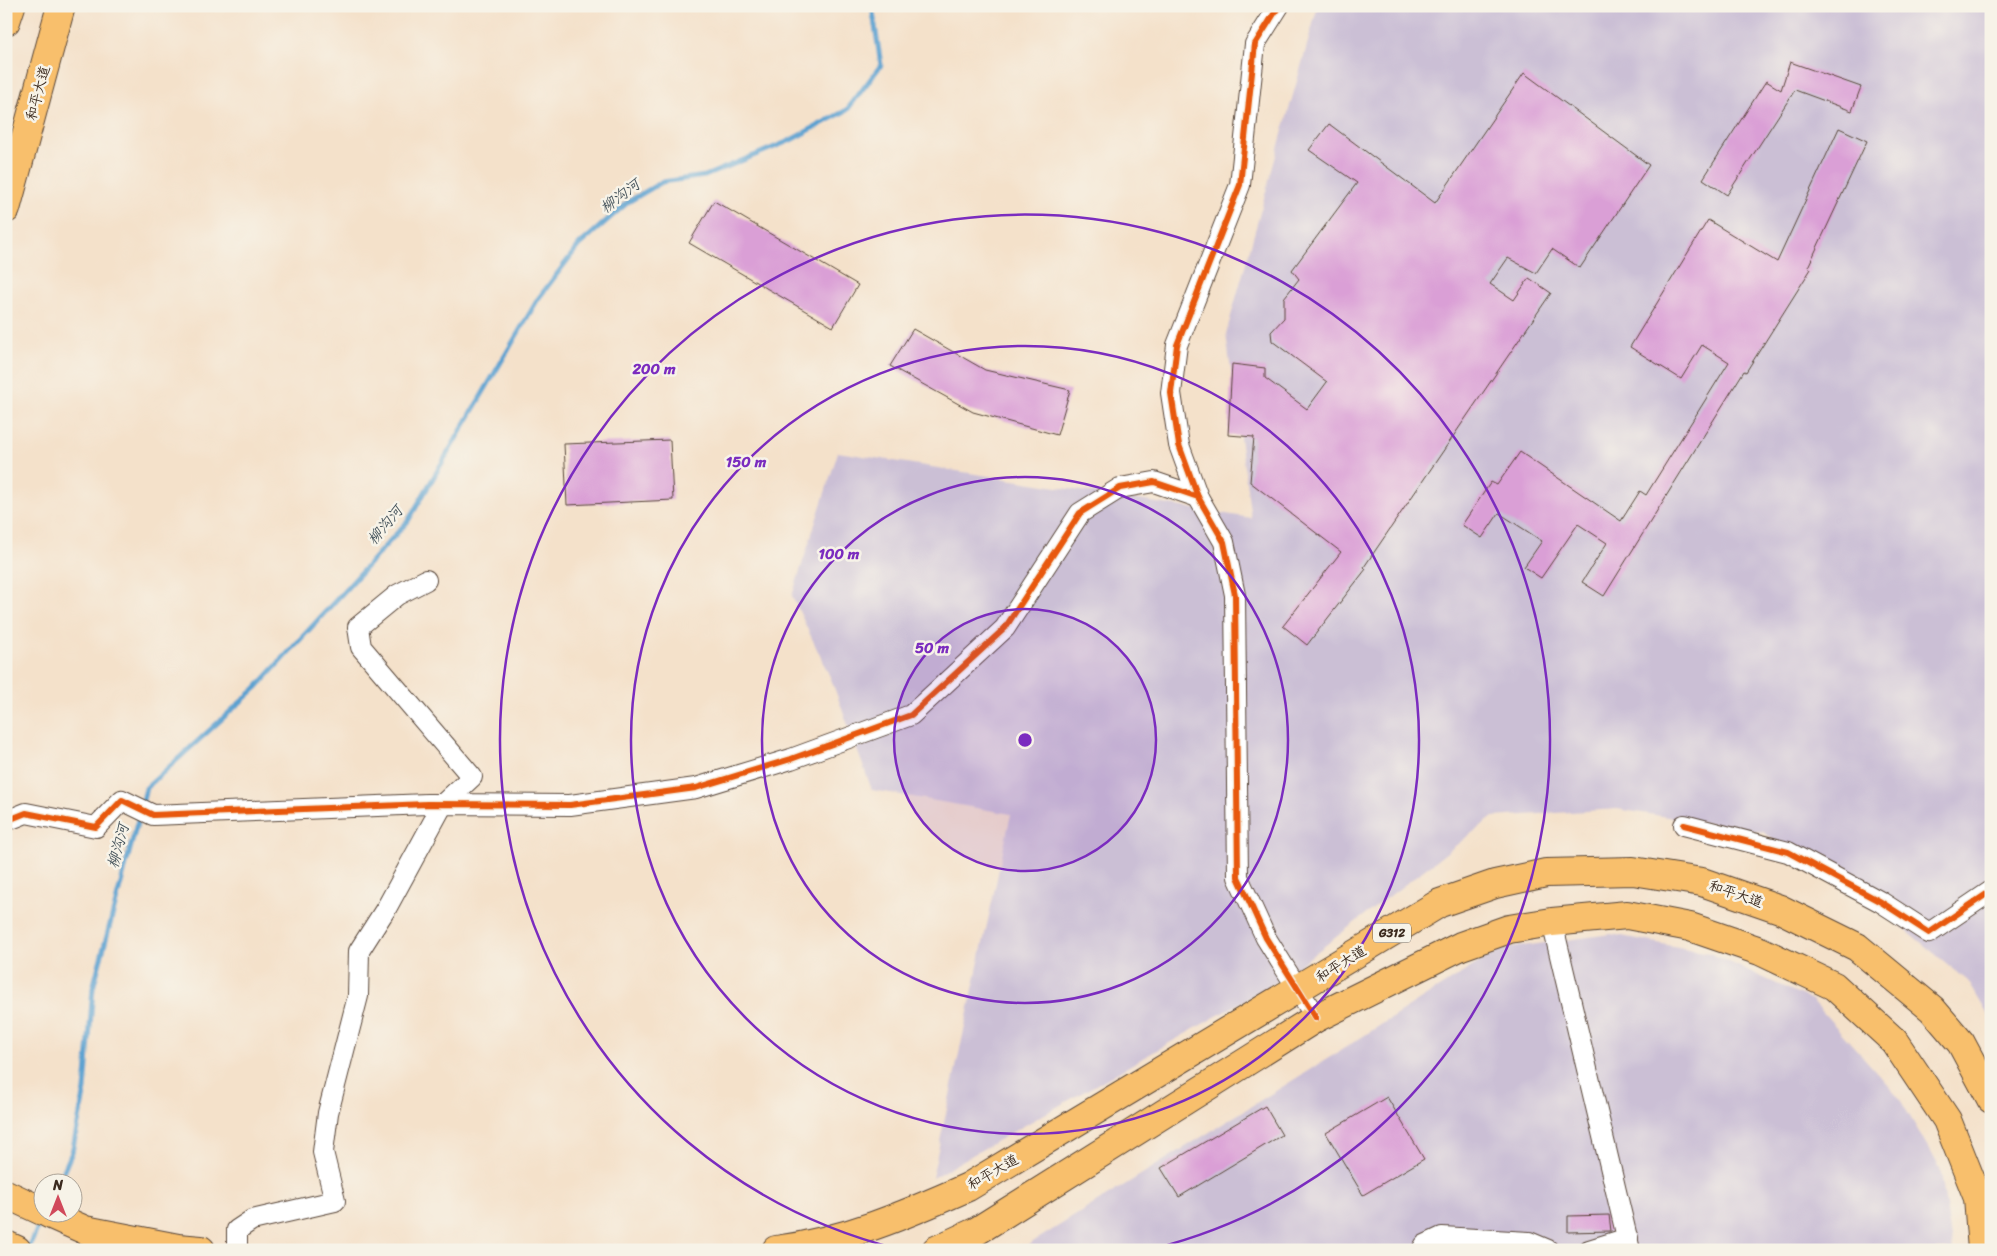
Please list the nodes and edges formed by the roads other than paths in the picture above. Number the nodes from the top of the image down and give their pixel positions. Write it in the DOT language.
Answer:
graph roads {
  1 [pos="11,6"];
  2 [pos="61,6"];
  3 [pos="1279,6"];
  4 [pos="6,21"];
  5 [pos="6,209"];
  6 [pos="1198,496"];
  7 [pos="426,580"];
  8 [pos="443,804"];
  9 [pos="6,820"];
  10 [pos="1684,825"];
  11 [pos="1991,891"];
  12 [pos="1552,922"];
  13 [pos="1298,990"];
  14 [pos="1316,1018"];
  15 [pos="1991,1099"];
  16 [pos="6,1194"];
  17 [pos="32,1206"];
  18 [pos="72,1224"];
  19 [pos="1629,1244"];
  20 [pos="6,1245"];
  21 [pos="17,1250"];
  22 [pos="201,1250"];
  23 [pos="237,1250"];
  24 [pos="776,1250"];
  25 [pos="936,1250"];
  26 [pos="1422,1250"];
  27 [pos="1548,1250"];
  28 [pos="1589,1250"];
  29 [pos="1982,1250"];
  1 -- 4 [label="highway"];
  2 -- 5 [label="highway, 和平大道"];
  3 -- 6 [label="street"];
  6 -- 8 [label="street"];
  6 -- 13 [label="street"];
  7 -- 8 [label="street"];
  8 -- 9 [label="street"];
  8 -- 23 [label="street"];
  10 -- 11 [label="street"];
  12 -- 14 [label="highway"];
  12 -- 19 [label="street"];
  12 -- 29 [label="highway"];
  13 -- 14 [label="street"];
  13 -- 15 [label="highway, 和平大道 / G312"];
  13 -- 24 [label="highway, 和平大道 / G312"];
  14 -- 25 [label="highway"];
  16 -- 17 [label="highway"];
  18 -- 22 [label="highway"];
  19 -- 28 [label="street"];
  20 -- 21 [label="highway"];
  26 -- 27 [label="street"];
}
